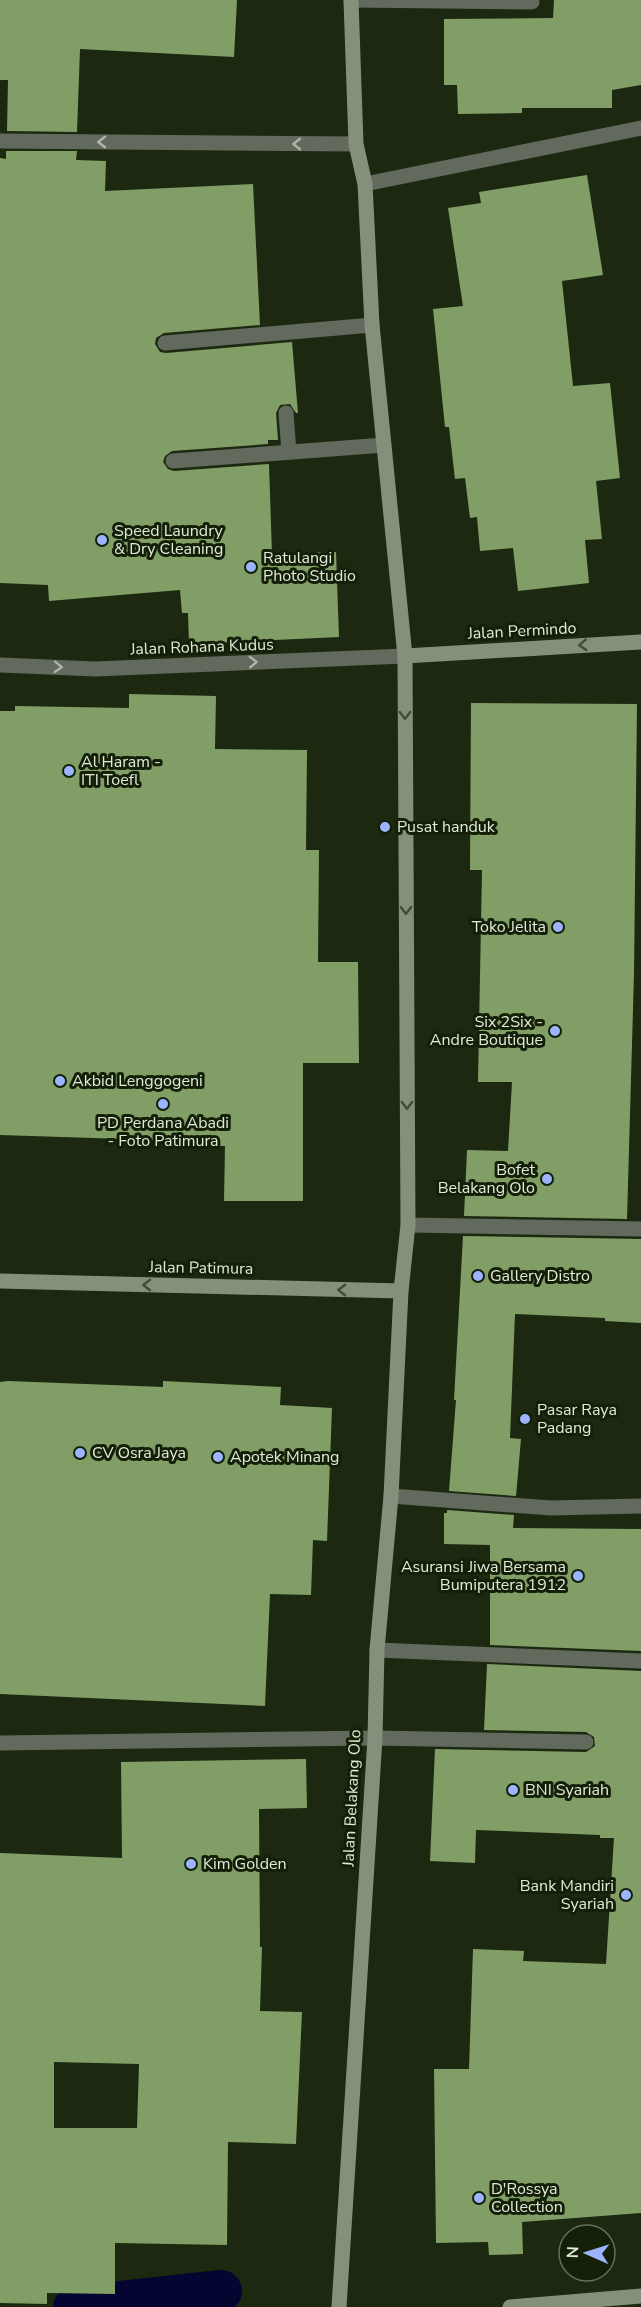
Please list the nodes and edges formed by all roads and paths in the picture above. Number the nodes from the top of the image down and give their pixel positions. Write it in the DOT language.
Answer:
graph roads {
  1 [pos="351,0"];
  2 [pos="532,2"];
  3 [pos="641,128"];
  4 [pos="0,141"];
  5 [pos="356,144"];
  6 [pos="365,184"];
  7 [pos="372,325"];
  8 [pos="165,343"];
  9 [pos="286,413"];
  10 [pos="384,445"];
  11 [pos="289,452"];
  12 [pos="173,461"];
  13 [pos="641,642"];
  14 [pos="405,656"];
  15 [pos="0,664"];
  16 [pos="408,1225"];
  17 [pos="641,1229"];
  18 [pos="0,1281"];
  19 [pos="401,1291"];
  20 [pos="391,1496"];
  21 [pos="641,1506"];
  22 [pos="377,1650"];
  23 [pos="641,1661"];
  24 [pos="375,1738"];
  25 [pos="586,1742"];
  26 [pos="0,1743"];
  27 [pos="641,2296"];
  28 [pos="339,2307"];
  29 [pos="510,2307"];
  1 -- 2 [label="street"];
  1 -- 5 [label="main road, Jalan Belakang Olo"];
  3 -- 6 [label="street"];
  5 -- 4 [label="street, one-way"];
  5 -- 6 [label="main road, Jalan Belakang Olo"];
  6 -- 7 [label="main road, Jalan Belakang Olo"];
  7 -- 8 [label="street"];
  7 -- 10 [label="main road, Jalan Belakang Olo"];
  9 -- 11 [label="street"];
  10 -- 11 [label="street"];
  10 -- 14 [label="main road, Jalan Belakang Olo"];
  11 -- 12 [label="street"];
  13 -- 14 [label="main road, Jalan Permindo, one-way"];
  15 -- 14 [label="street, Jalan Rohana Kudus, one-way"];
  14 -- 16 [label="main road, Jalan Belakang Olo, one-way"];
  16 -- 17 [label="street"];
  16 -- 19 [label="main road, Jalan Belakang Olo"];
  19 -- 18 [label="main road, Jalan Patimura, one-way"];
  19 -- 20 [label="main road, Jalan Belakang Olo"];
  20 -- 21 [label="street"];
  20 -- 22 [label="main road, Jalan Belakang Olo"];
  22 -- 23 [label="street"];
  22 -- 24 [label="main road, Jalan Belakang Olo"];
  24 -- 25 [label="street"];
  24 -- 26 [label="street"];
  24 -- 28 [label="main road, Jalan Belakang Olo"];
  27 -- 29 [label="main road"];
}
